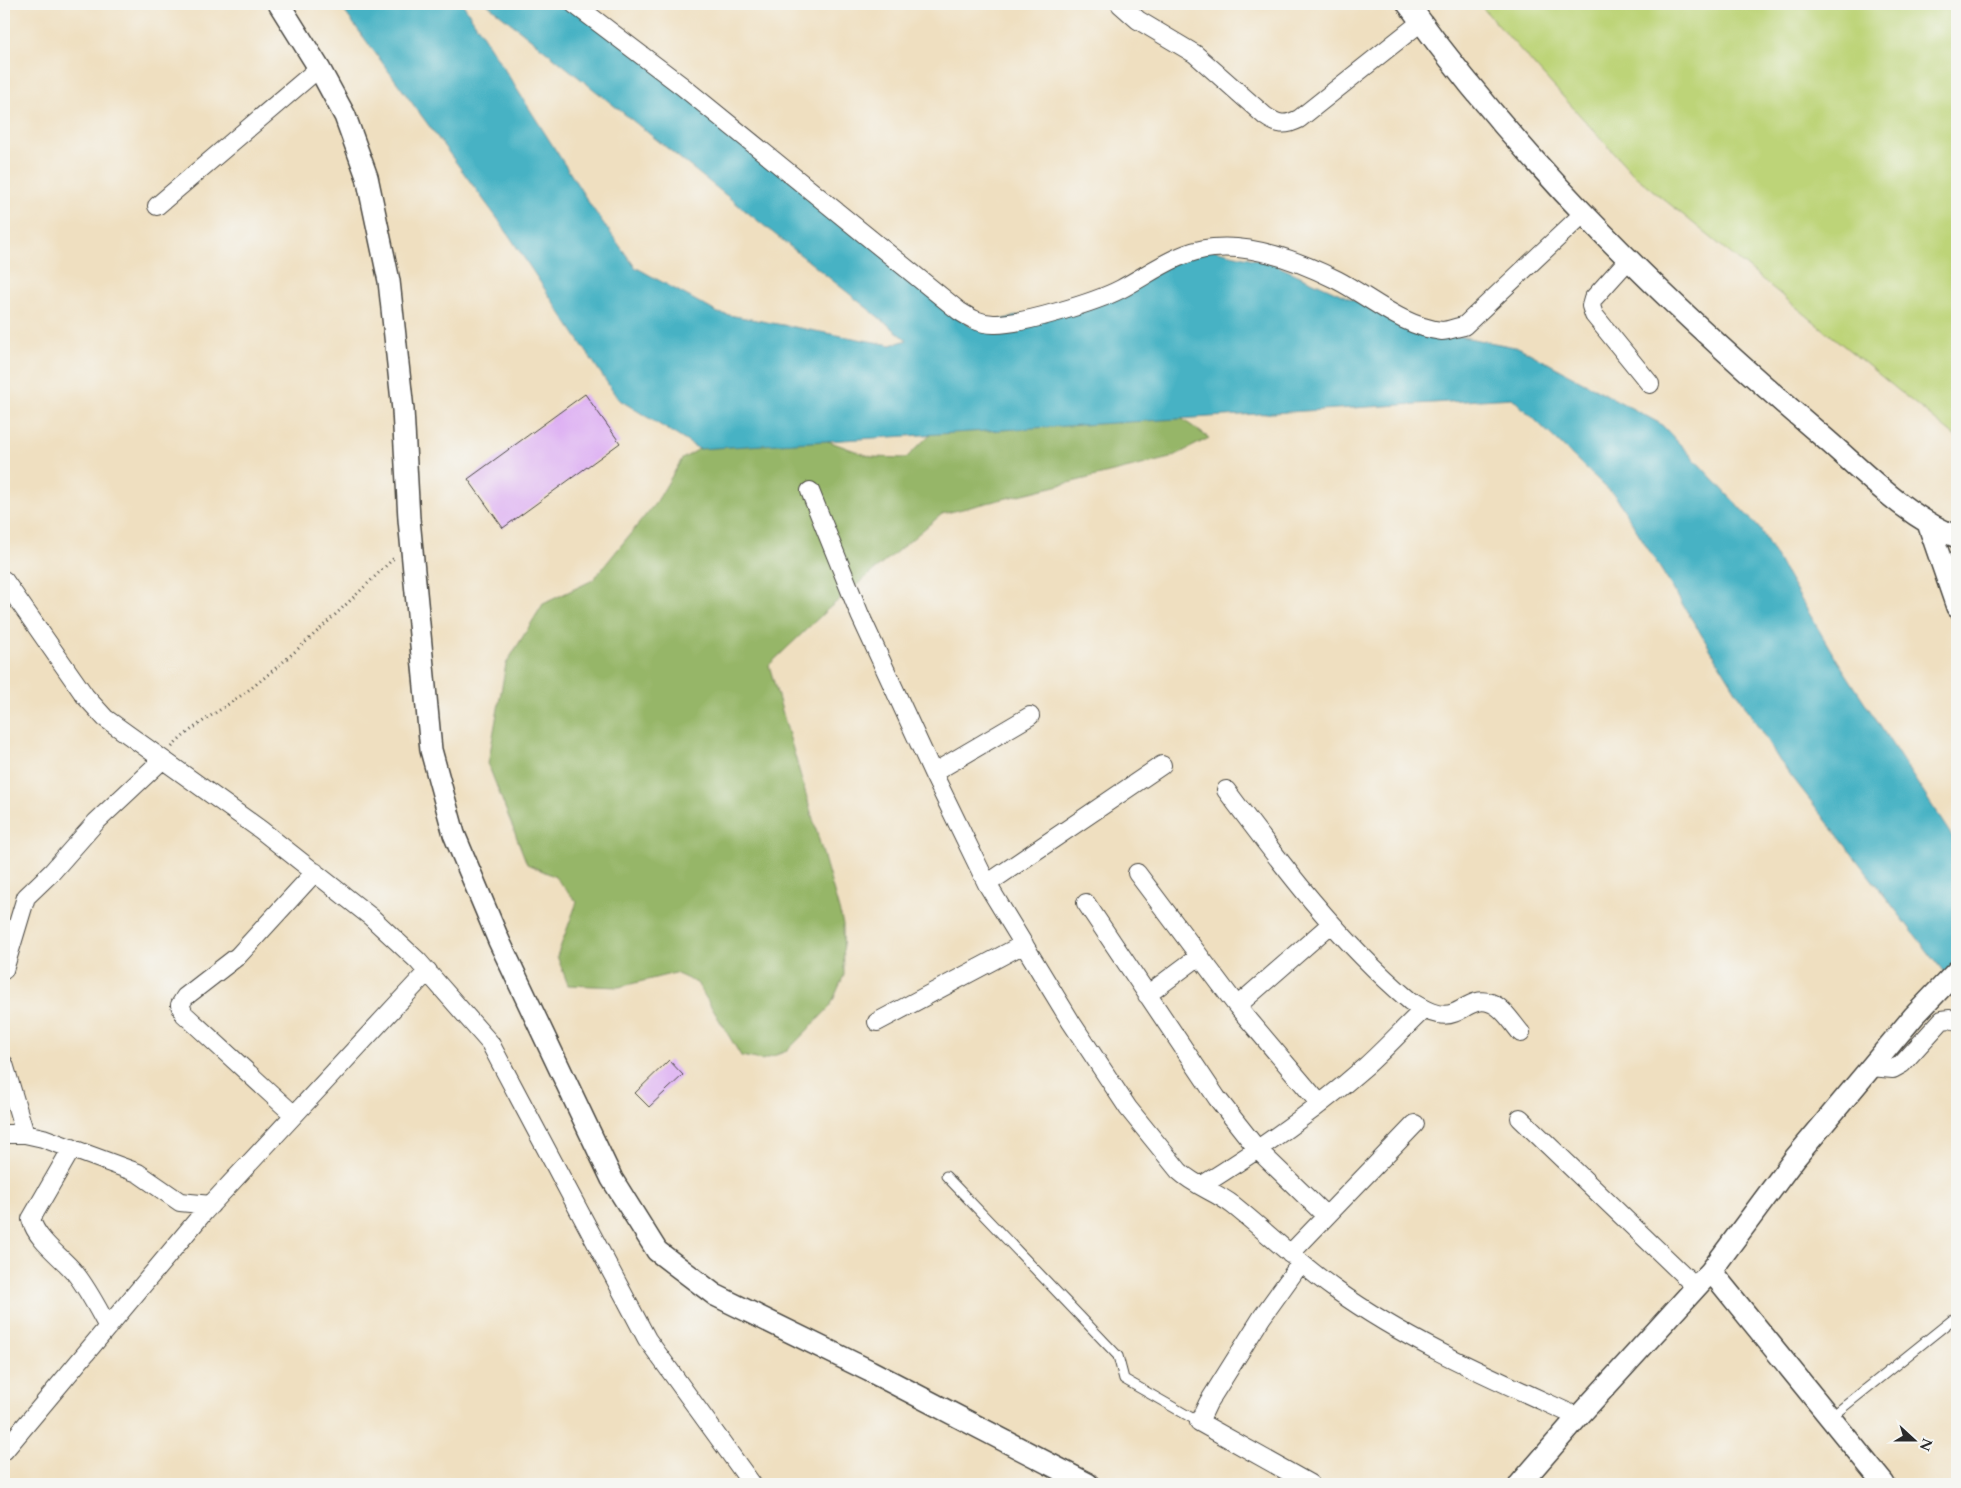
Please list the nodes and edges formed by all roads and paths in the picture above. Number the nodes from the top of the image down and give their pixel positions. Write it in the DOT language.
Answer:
graph roads {
  1 [pos="279,4"];
  2 [pos="574,4"];
  3 [pos="1120,4"];
  4 [pos="1408,4"];
  5 [pos="1421,22"];
  6 [pos="319,68"];
  7 [pos="157,206"];
  8 [pos="1584,213"];
  9 [pos="1629,259"];
  10 [pos="1650,384"];
  11 [pos="810,491"];
  12 [pos="1929,526"];
  13 [pos="1957,538"];
  14 [pos="411,541"];
  15 [pos="4,580"];
  16 [pos="1957,607"];
  17 [pos="1030,716"];
  18 [pos="162,760"];
  19 [pos="1162,765"];
  20 [pos="933,773"];
  21 [pos="1226,790"];
  22 [pos="315,872"];
  23 [pos="1136,872"];
  24 [pos="987,884"];
  25 [pos="1086,903"];
  26 [pos="1331,924"];
  27 [pos="1024,944"];
  28 [pos="1198,957"];
  29 [pos="4,970"];
  30 [pos="428,971"];
  31 [pos="1957,971"];
  32 [pos="1148,994"];
  33 [pos="1236,1006"];
  34 [pos="1423,1010"];
  35 [pos="1957,1021"];
  36 [pos="877,1022"];
  37 [pos="1521,1033"];
  38 [pos="4,1064"];
  39 [pos="1871,1067"];
  40 [pos="1320,1104"];
  41 [pos="294,1115"];
  42 [pos="1520,1118"];
  43 [pos="1415,1124"];
  44 [pos="4,1134"];
  45 [pos="25,1134"];
  46 [pos="72,1148"];
  47 [pos="1258,1150"];
  48 [pos="946,1176"];
  49 [pos="1201,1186"];
  50 [pos="211,1205"];
  51 [pos="1326,1216"];
  52 [pos="1295,1259"];
  53 [pos="1711,1270"];
  54 [pos="1696,1287"];
  55 [pos="1957,1316"];
  56 [pos="108,1327"];
  57 [pos="1578,1417"];
  58 [pos="1831,1417"];
  59 [pos="1199,1422"];
  60 [pos="4,1451"];
  61 [pos="752,1484"];
  62 [pos="1088,1484"];
  63 [pos="1310,1484"];
  64 [pos="1520,1484"];
  65 [pos="1884,1484"];
  1 -- 6 [label="street"];
  2 -- 8 [label="street"];
  3 -- 5 [label="street"];
  4 -- 5 [label="street"];
  5 -- 8 [label="street"];
  6 -- 7 [label="street"];
  6 -- 14 [label="street"];
  8 -- 9 [label="street"];
  9 -- 10 [label="street"];
  9 -- 12 [label="street"];
  11 -- 20 [label="street"];
  12 -- 13 [label="street"];
  12 -- 16 [label="street"];
  14 -- 18 [label="path"];
  14 -- 62 [label="street"];
  15 -- 18 [label="street"];
  17 -- 20 [label="street"];
  18 -- 22 [label="street"];
  18 -- 29 [label="street"];
  19 -- 24 [label="street"];
  20 -- 24 [label="street"];
  21 -- 26 [label="street"];
  22 -- 30 [label="street"];
  22 -- 41 [label="street"];
  23 -- 28 [label="street"];
  24 -- 27 [label="street"];
  25 -- 32 [label="street"];
  26 -- 33 [label="street"];
  26 -- 34 [label="street"];
  27 -- 36 [label="street"];
  27 -- 49 [label="street"];
  28 -- 32 [label="street"];
  28 -- 33 [label="street"];
  30 -- 41 [label="street"];
  30 -- 61 [label="street"];
  31 -- 39 [label="street"];
  32 -- 47 [label="street"];
  33 -- 40 [label="street"];
  34 -- 37 [label="street"];
  34 -- 40 [label="street"];
  35 -- 39 [label="street"];
  38 -- 45 [label="street"];
  39 -- 53 [label="street"];
  40 -- 47 [label="street"];
  41 -- 50 [label="street"];
  42 -- 54 [label="street"];
  43 -- 51 [label="street"];
  44 -- 45 [label="street"];
  45 -- 46 [label="street"];
  46 -- 50 [label="street"];
  46 -- 56 [label="street"];
  47 -- 49 [label="street"];
  47 -- 51 [label="street"];
  48 -- 59 [label="lane"];
  49 -- 52 [label="street"];
  50 -- 56 [label="street"];
  51 -- 52 [label="street"];
  52 -- 57 [label="street"];
  52 -- 59 [label="street"];
  53 -- 54 [label="street"];
  53 -- 58 [label="street"];
  54 -- 57 [label="street"];
  55 -- 58 [label="lane"];
  56 -- 60 [label="street"];
  57 -- 64 [label="street"];
  58 -- 65 [label="street"];
  59 -- 63 [label="street"];
}
